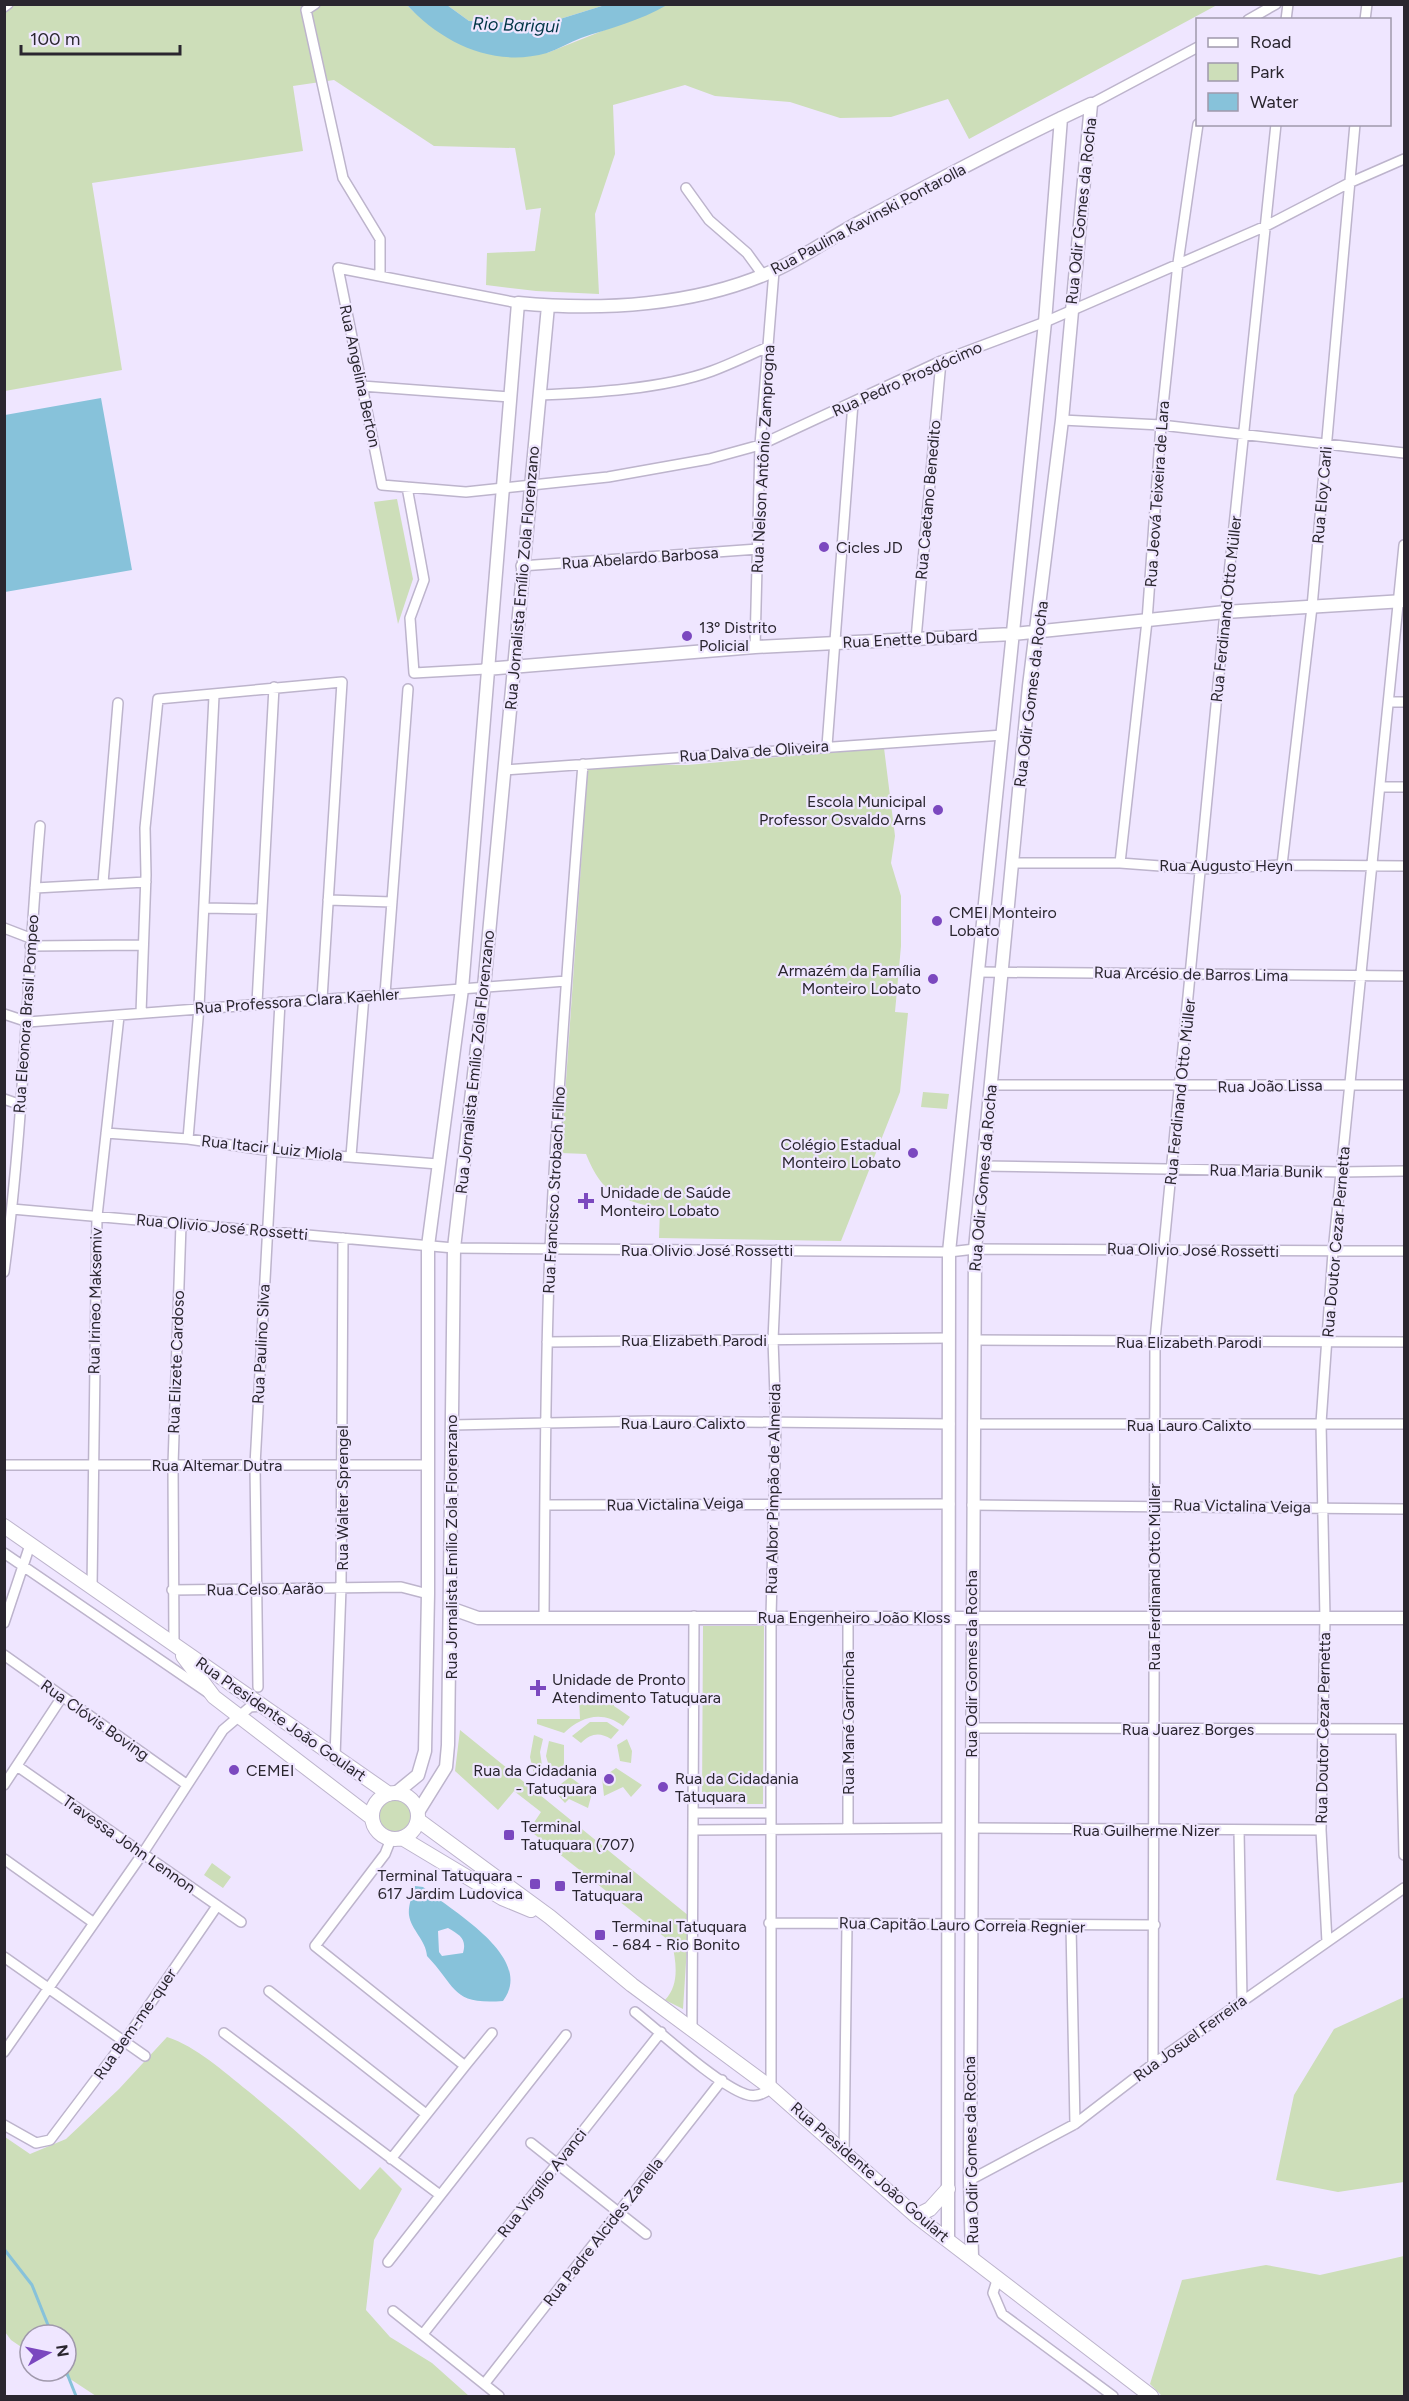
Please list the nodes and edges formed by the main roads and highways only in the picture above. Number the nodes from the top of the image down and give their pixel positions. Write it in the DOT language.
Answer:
graph roads {
  1 [pos="4,1526"];
  2 [pos="174,1645"];
  3 [pos="393,1794"];
  4 [pos="418,1816"];
  5 [pos="372,1818"];
  6 [pos="397,1839"];
  7 [pos="550,1917"];
  8 [pos="948,2189"];
  9 [pos="916,2216"];
  10 [pos="1151,2397"];
  1 -- 2 [label="main road, Rua Presidente João Goulart"];
  2 -- 3 [label="main road, Rua Presidente João Goulart"];
  2 -- 5 [label="main road, Rua Presidente João Goulart"];
  3 -- 4 [label="main road, Rua Presidente João Goulart"];
  3 -- 5 [label="main road, Rua Presidente João Goulart"];
  4 -- 6 [label="main road"];
  4 -- 7 [label="main road, Rua Presidente João Goulart"];
  5 -- 6 [label="main road, Rua Presidente João Goulart"];
  6 -- 7 [label="main road, Rua Presidente João Goulart"];
  7 -- 9 [label="main road, Rua Presidente João Goulart"];
  8 -- 9 [label="main road"];
  9 -- 10 [label="main road, Rua Presidente João Goulart"];
}
